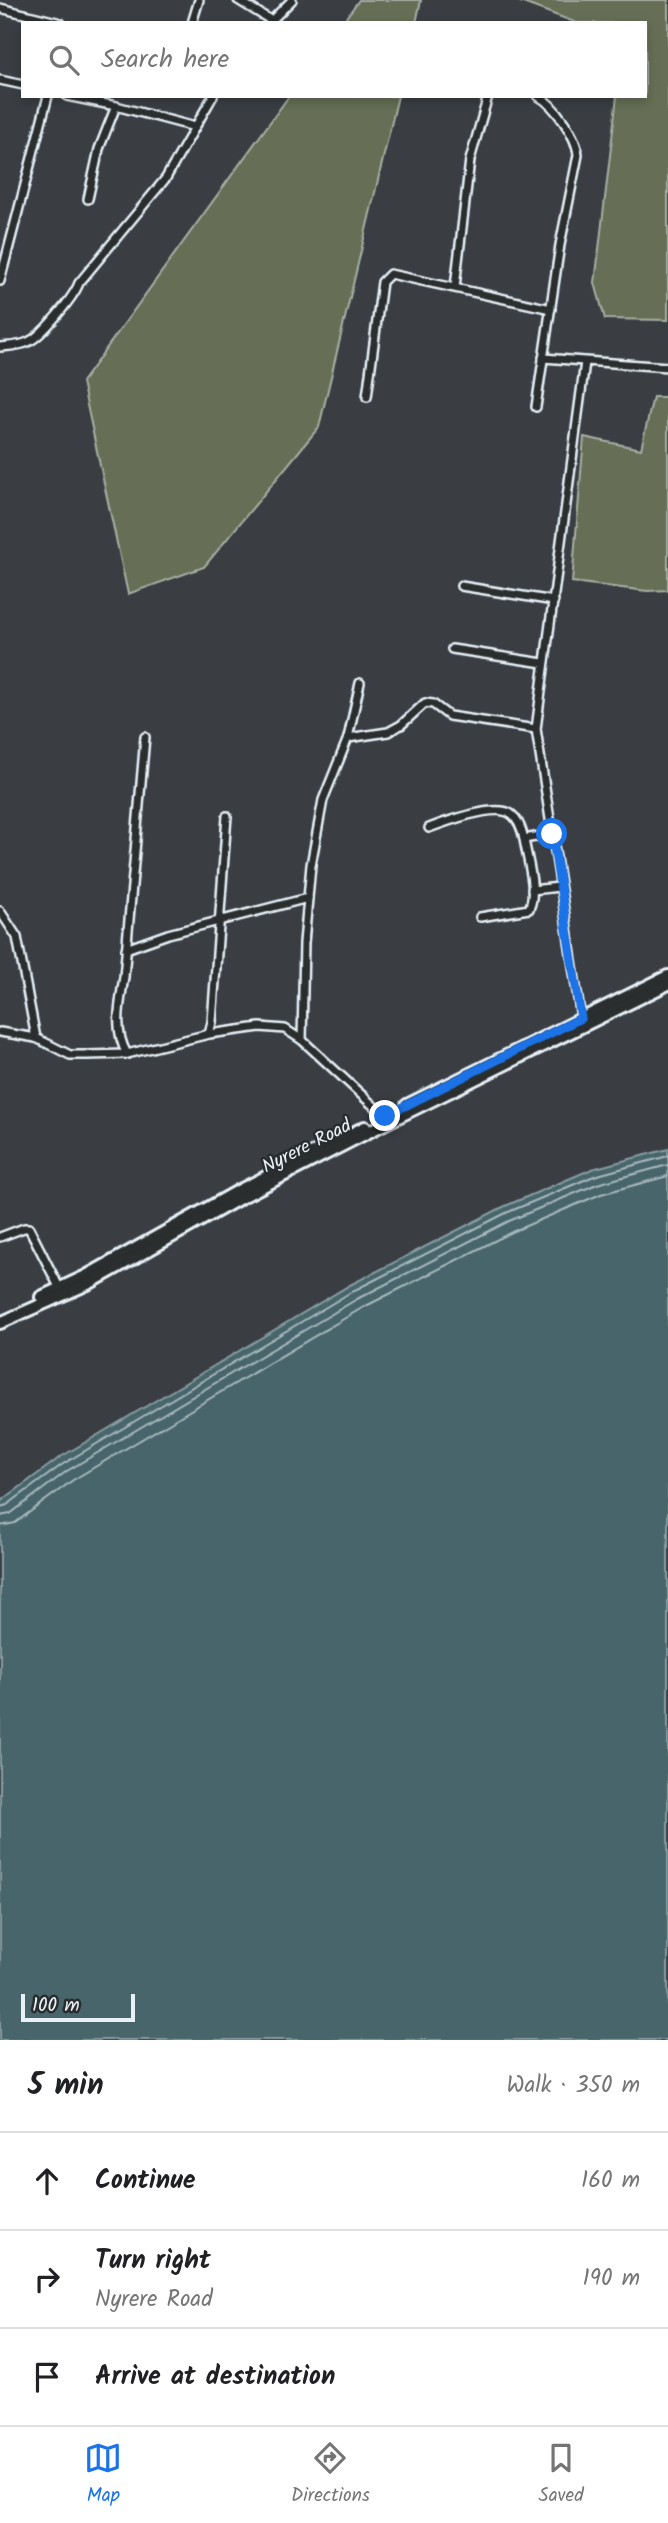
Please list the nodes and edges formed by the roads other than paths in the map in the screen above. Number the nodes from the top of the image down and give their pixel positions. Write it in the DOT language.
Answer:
graph roads {
  1 [pos="199,0"];
  2 [pos="238,0"];
  3 [pos="292,0"];
  4 [pos="0,8"];
  5 [pos="53,21"];
  6 [pos="193,21"];
  7 [pos="270,21"];
  8 [pos="272,21"];
  9 [pos="0,80"];
  10 [pos="21,85"];
  11 [pos="47,98"];
  12 [pos="77,98"];
  13 [pos="212,98"];
  14 [pos="487,98"];
  15 [pos="542,98"];
  16 [pos="116,106"];
  17 [pos="195,127"];
  18 [pos="88,199"];
  19 [pos="0,281"];
  20 [pos="455,287"];
  21 [pos="551,309"];
  22 [pos="0,347"];
  23 [pos="543,358"];
  24 [pos="585,362"];
  25 [pos="668,367"];
  26 [pos="367,397"];
  27 [pos="536,407"];
  28 [pos="461,586"];
  29 [pos="554,601"];
  30 [pos="452,649"];
  31 [pos="543,663"];
  32 [pos="360,683"];
  33 [pos="536,729"];
  34 [pos="145,737"];
  35 [pos="348,738"];
  36 [pos="227,817"];
  37 [pos="429,828"];
  38 [pos="552,834"];
  39 [pos="524,839"];
  40 [pos="559,887"];
  41 [pos="532,890"];
  42 [pos="308,898"];
  43 [pos="0,911"];
  44 [pos="480,917"];
  45 [pos="219,922"];
  46 [pos="126,949"];
  47 [pos="668,976"];
  48 [pos="668,984"];
  49 [pos="581,1018"];
  50 [pos="0,1032"];
  51 [pos="208,1034"];
  52 [pos="36,1038"];
  53 [pos="302,1040"];
  54 [pos="127,1054"];
  55 [pos="387,1119"];
  56 [pos="0,1237"];
  57 [pos="60,1289"];
  58 [pos="0,1315"];
  59 [pos="0,1323"];
  1 -- 6 [label="street"];
  2 -- 7 [label="street"];
  3 -- 8 [label="street"];
  4 -- 5 [label="street"];
  9 -- 10 [label="street"];
  11 -- 19 [label="street"];
  12 -- 16 [label="street"];
  13 -- 17 [label="street"];
  14 -- 20 [label="street"];
  15 -- 21 [label="street"];
  16 -- 17 [label="street"];
  16 -- 18 [label="street"];
  17 -- 22 [label="street"];
  20 -- 21 [label="street"];
  20 -- 26 [label="street"];
  21 -- 23 [label="street"];
  23 -- 24 [label="street"];
  23 -- 27 [label="street"];
  24 -- 25 [label="street"];
  24 -- 29 [label="street"];
  28 -- 29 [label="street"];
  29 -- 31 [label="street"];
  30 -- 31 [label="street"];
  31 -- 33 [label="street"];
  32 -- 35 [label="street"];
  33 -- 35 [label="street"];
  33 -- 38 [label="street"];
  34 -- 46 [label="street"];
  35 -- 42 [label="street"];
  36 -- 45 [label="street"];
  37 -- 39 [label="street"];
  38 -- 39 [label="street"];
  38 -- 40 [label="street"];
  39 -- 41 [label="street"];
  40 -- 41 [label="street"];
  40 -- 49 [label="street"];
  41 -- 44 [label="street"];
  42 -- 45 [label="street"];
  42 -- 53 [label="street"];
  43 -- 52 [label="street"];
  45 -- 46 [label="street"];
  45 -- 51 [label="street"];
  46 -- 54 [label="street"];
  47 -- 49 [label="main road, Nyrere Road"];
  48 -- 55 [label="main road, Nyrere Road"];
  49 -- 55 [label="main road, Nyrere Road"];
  50 -- 52 [label="street"];
  51 -- 53 [label="street"];
  51 -- 54 [label="street"];
  52 -- 54 [label="street"];
  53 -- 55 [label="street"];
  55 -- 57 [label="main road, Nyrere Road"];
  55 -- 59 [label="main road, Nyrere Road"];
  56 -- 57 [label="street"];
  57 -- 58 [label="main road, Nyrere Road"];
}
